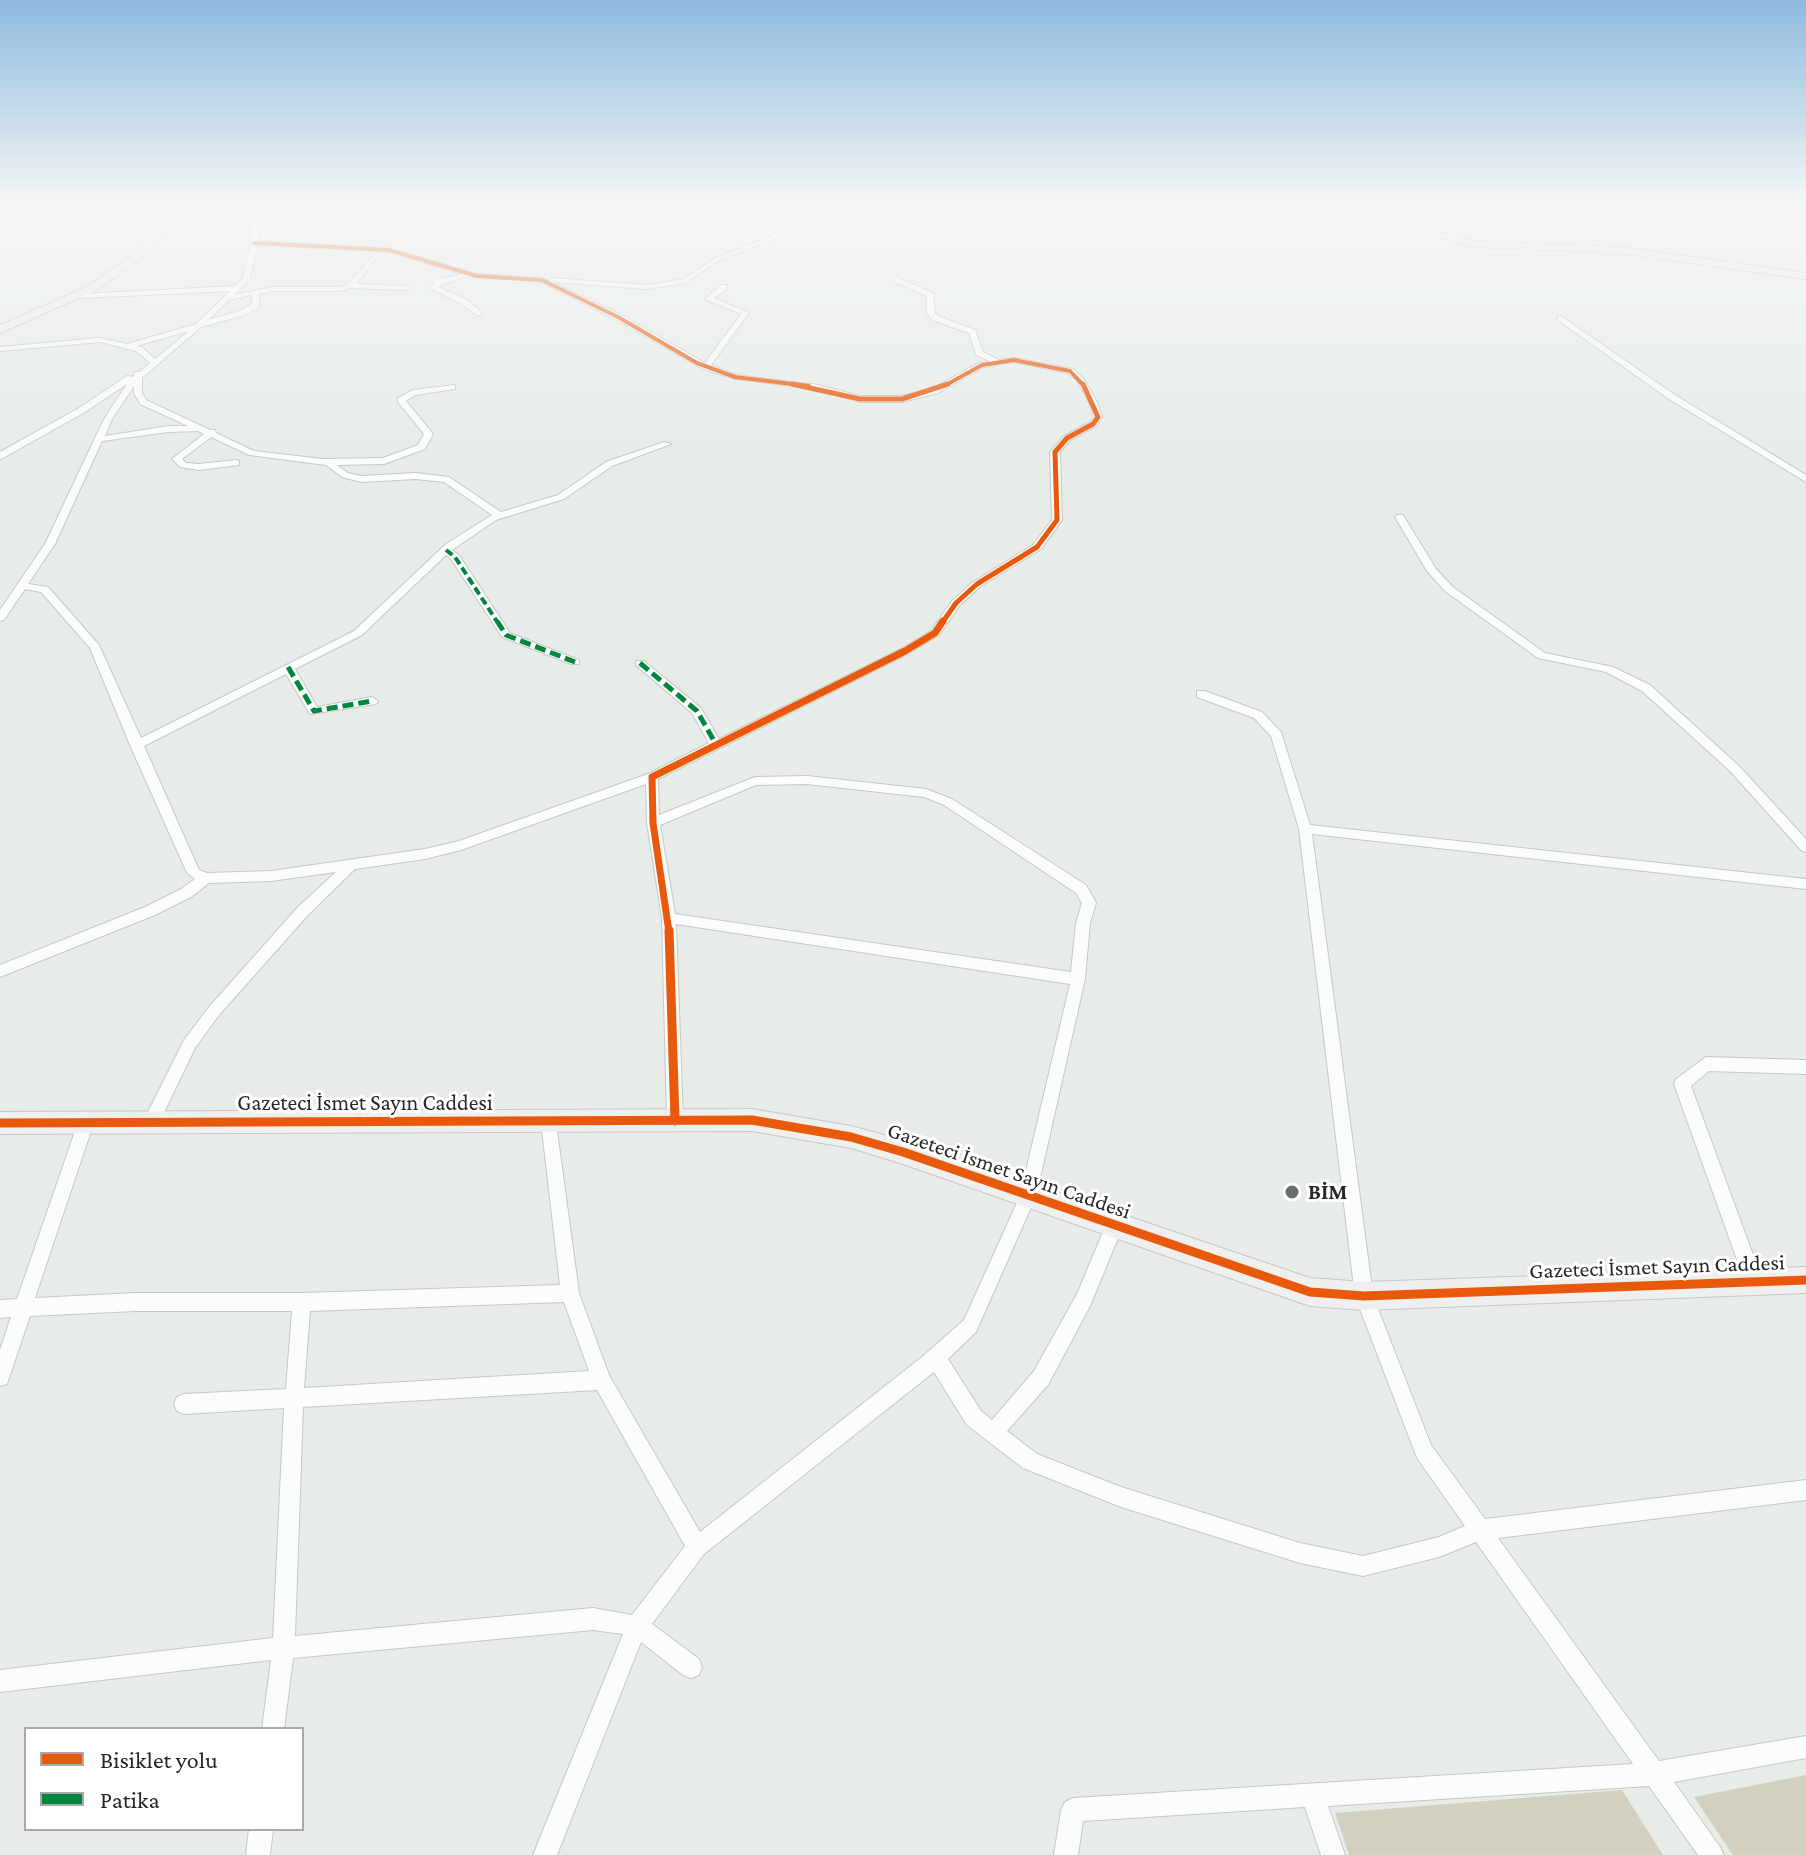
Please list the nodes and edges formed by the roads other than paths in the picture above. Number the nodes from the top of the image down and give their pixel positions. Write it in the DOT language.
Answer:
graph roads {
  1 [pos="238,288"];
  2 [pos="91,289"];
  3 [pos="227,289"];
  4 [pos="316,289"];
  5 [pos="435,289"];
  6 [pos="558,289"];
  7 [pos="722,289"];
  8 [pos="919,289"];
  9 [pos="255,293"];
  10 [pos="80,296"];
  11 [pos="228,298"];
  12 [pos="478,314"];
  13 [pos="1561,318"];
  14 [pos="195,327"];
  15 [pos="0,329"];
  16 [pos="128,346"];
  17 [pos="0,349"];
  18 [pos="153,361"];
  19 [pos="996,361"];
  20 [pos="706,367"];
  21 [pos="138,374"];
  22 [pos="452,387"];
  23 [pos="209,431"];
  24 [pos="100,439"];
  25 [pos="667,444"];
  26 [pos="0,456"];
  27 [pos="324,462"];
  28 [pos="236,463"];
  29 [pos="1806,479"];
  30 [pos="500,516"];
  31 [pos="1400,517"];
  32 [pos="446,550"];
  33 [pos="23,586"];
  34 [pos="0,618"];
  35 [pos="575,662"];
  36 [pos="640,663"];
  37 [pos="288,667"];
  38 [pos="1201,694"];
  39 [pos="372,701"];
  40 [pos="136,745"];
  41 [pos="717,746"];
  42 [pos="652,777"];
  43 [pos="653,823"];
  44 [pos="1305,829"];
  45 [pos="1806,847"];
  46 [pos="349,867"];
  47 [pos="206,878"];
  48 [pos="1806,884"];
  49 [pos="669,918"];
  50 [pos="0,971"];
  51 [pos="1078,979"];
  52 [pos="1806,1067"];
  53 [pos="549,1121"];
  54 [pos="675,1121"];
  55 [pos="86,1122"];
  56 [pos="151,1122"];
  57 [pos="0,1123"];
  58 [pos="1028,1196"];
  59 [pos="1114,1226"];
  60 [pos="1806,1280"];
  61 [pos="1754,1282"];
  62 [pos="570,1293"];
  63 [pos="1364,1296"];
  64 [pos="302,1302"];
  65 [pos="26,1308"];
  66 [pos="0,1309"];
  67 [pos="936,1357"];
  68 [pos="0,1377"];
  69 [pos="602,1380"];
  70 [pos="294,1400"];
  71 [pos="184,1404"];
  72 [pos="993,1433"];
  73 [pos="1806,1490"];
  74 [pos="1480,1530"];
  75 [pos="697,1547"];
  76 [pos="637,1626"];
  77 [pos="283,1648"];
  78 [pos="691,1667"];
  79 [pos="0,1681"];
  80 [pos="273,1727"];
  81 [pos="1806,1747"];
  82 [pos="1652,1774"];
  83 [pos="1313,1795"];
  84 [pos="261,1831"];
  85 [pos="258,1855"];
  86 [pos="545,1855"];
  87 [pos="1066,1855"];
  88 [pos="1333,1855"];
  89 [pos="1712,1855"];
  1 -- 11 [label="street"];
  2 -- 10 [label="street"];
  3 -- 10 [label="street"];
  4 -- 9 [label="street"];
  5 -- 12 [label="street"];
  6 -- 20 [label="street"];
  7 -- 20 [label="street"];
  8 -- 19 [label="street"];
  9 -- 11 [label="street"];
  9 -- 14 [label="street"];
  10 -- 15 [label="street"];
  11 -- 14 [label="street"];
  13 -- 29 [label="street"];
  14 -- 16 [label="street"];
  14 -- 18 [label="street"];
  16 -- 17 [label="street"];
  16 -- 18 [label="street"];
  18 -- 21 [label="street"];
  19 -- 20 [label="street"];
  19 -- 41 [label="street"];
  21 -- 23 [label="street"];
  21 -- 24 [label="street"];
  21 -- 26 [label="street"];
  22 -- 27 [label="street"];
  23 -- 24 [label="street"];
  23 -- 27 [label="street"];
  23 -- 28 [label="street"];
  24 -- 33 [label="street"];
  25 -- 30 [label="street"];
  27 -- 30 [label="street"];
  30 -- 32 [label="street"];
  31 -- 45 [label="street"];
  32 -- 35 [label="street"];
  32 -- 37 [label="street"];
  33 -- 34 [label="street"];
  33 -- 40 [label="street"];
  36 -- 41 [label="street"];
  37 -- 39 [label="street"];
  37 -- 40 [label="street"];
  38 -- 44 [label="street"];
  40 -- 47 [label="street"];
  41 -- 42 [label="street"];
  42 -- 43 [label="street"];
  42 -- 46 [label="street"];
  43 -- 49 [label="street"];
  43 -- 51 [label="street"];
  44 -- 48 [label="street"];
  44 -- 63 [label="street"];
  46 -- 47 [label="street"];
  46 -- 56 [label="street"];
  47 -- 50 [label="street"];
  49 -- 51 [label="street"];
  49 -- 54 [label="street"];
  51 -- 58 [label="street"];
  52 -- 61 [label="street"];
  53 -- 54 [label="street, Gazeteci İsmet Sayın Caddesi"];
  53 -- 56 [label="street, Gazeteci İsmet Sayın Caddesi"];
  53 -- 62 [label="street"];
  54 -- 58 [label="street, Gazeteci İsmet Sayın Caddesi"];
  55 -- 56 [label="street, Gazeteci İsmet Sayın Caddesi"];
  55 -- 57 [label="street, Gazeteci İsmet Sayın Caddesi"];
  55 -- 65 [label="street"];
  58 -- 59 [label="street, Gazeteci İsmet Sayın Caddesi"];
  58 -- 67 [label="street"];
  59 -- 63 [label="street, Gazeteci İsmet Sayın Caddesi"];
  59 -- 72 [label="street"];
  60 -- 61 [label="street, Gazeteci İsmet Sayın Caddesi"];
  61 -- 63 [label="street, Gazeteci İsmet Sayın Caddesi"];
  62 -- 64 [label="street"];
  62 -- 69 [label="street"];
  63 -- 74 [label="street"];
  64 -- 65 [label="street"];
  64 -- 70 [label="street"];
  65 -- 66 [label="street"];
  65 -- 68 [label="street"];
  67 -- 72 [label="street"];
  67 -- 75 [label="street"];
  69 -- 70 [label="street"];
  69 -- 75 [label="street"];
  70 -- 71 [label="street"];
  70 -- 77 [label="street"];
  72 -- 74 [label="street"];
  73 -- 74 [label="street"];
  74 -- 82 [label="street"];
  75 -- 76 [label="street"];
  76 -- 77 [label="street"];
  76 -- 78 [label="street"];
  76 -- 86 [label="street"];
  77 -- 79 [label="street"];
  77 -- 80 [label="street"];
  81 -- 82 [label="street"];
  82 -- 83 [label="street"];
  82 -- 89 [label="street"];
  83 -- 87 [label="street"];
  83 -- 88 [label="street"];
  84 -- 85 [label="street"];
}
